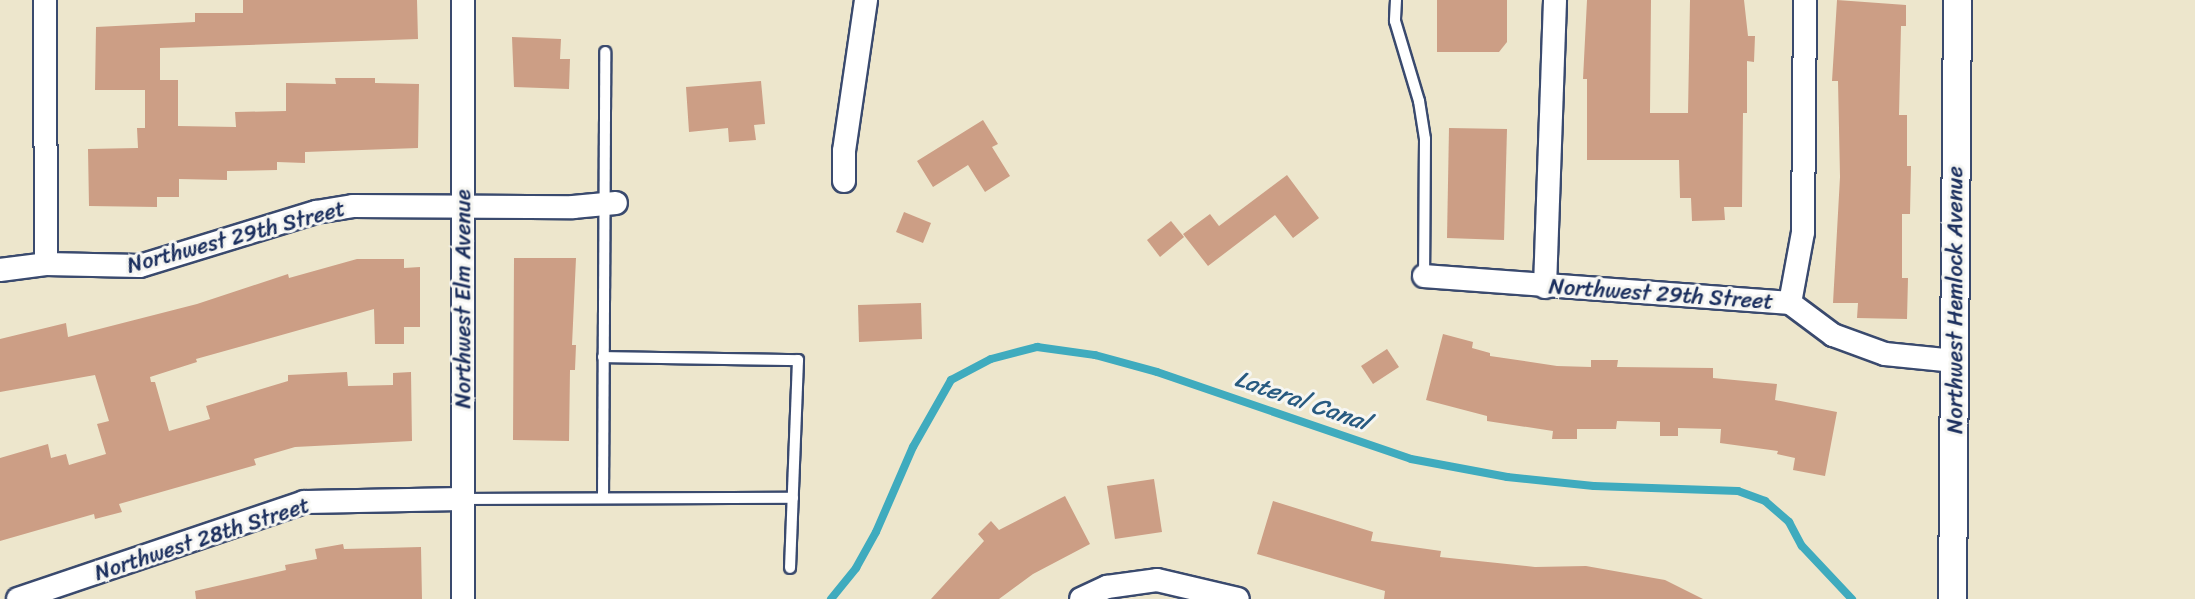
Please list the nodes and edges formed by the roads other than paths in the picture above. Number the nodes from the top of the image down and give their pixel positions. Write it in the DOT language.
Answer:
graph roads {
  1 [pos="45,0"];
  2 [pos="463,0"];
  3 [pos="866,0"];
  4 [pos="1396,0"];
  5 [pos="1555,0"];
  6 [pos="1805,0"];
  7 [pos="1957,0"];
  8 [pos="605,52"];
  9 [pos="844,181"];
  10 [pos="610,204"];
  11 [pos="463,207"];
  12 [pos="46,264"];
  13 [pos="0,270"];
  14 [pos="1424,276"];
  15 [pos="1545,287"];
  16 [pos="1790,303"];
  17 [pos="603,357"];
  18 [pos="1955,361"];
  19 [pos="603,498"];
  20 [pos="793,498"];
  21 [pos="463,499"];
  22 [pos="790,568"];
  23 [pos="1208,594"];
  24 [pos="18,599"];
  25 [pos="463,599"];
  26 [pos="1081,599"];
  27 [pos="1238,599"];
  28 [pos="1952,599"];
  1 -- 12 [label="street"];
  2 -- 11 [label="street, Northwest Elm Avenue"];
  3 -- 9 [label="street"];
  4 -- 14 [label="lane"];
  5 -- 15 [label="street"];
  6 -- 16 [label="street"];
  7 -- 18 [label="street, Northwest Hemlock Avenue"];
  8 -- 10 [label="lane"];
  10 -- 11 [label="street, Northwest 29th Street"];
  10 -- 17 [label="lane"];
  11 -- 12 [label="street, Northwest 29th Street"];
  11 -- 21 [label="street, Northwest Elm Avenue"];
  12 -- 13 [label="street, Northwest 29th Street"];
  14 -- 15 [label="street, Northwest 29th Street"];
  15 -- 16 [label="street, Northwest 29th Street"];
  16 -- 18 [label="street, Northwest 29th Street"];
  17 -- 19 [label="lane"];
  17 -- 20 [label="lane"];
  18 -- 28 [label="street, Northwest Hemlock Avenue"];
  19 -- 20 [label="lane"];
  19 -- 21 [label="lane"];
  20 -- 22 [label="lane"];
  21 -- 24 [label="street, Northwest 28th Street"];
  21 -- 25 [label="street, Northwest Elm Avenue"];
  23 -- 26 [label="street"];
  23 -- 27 [label="street"];
}
